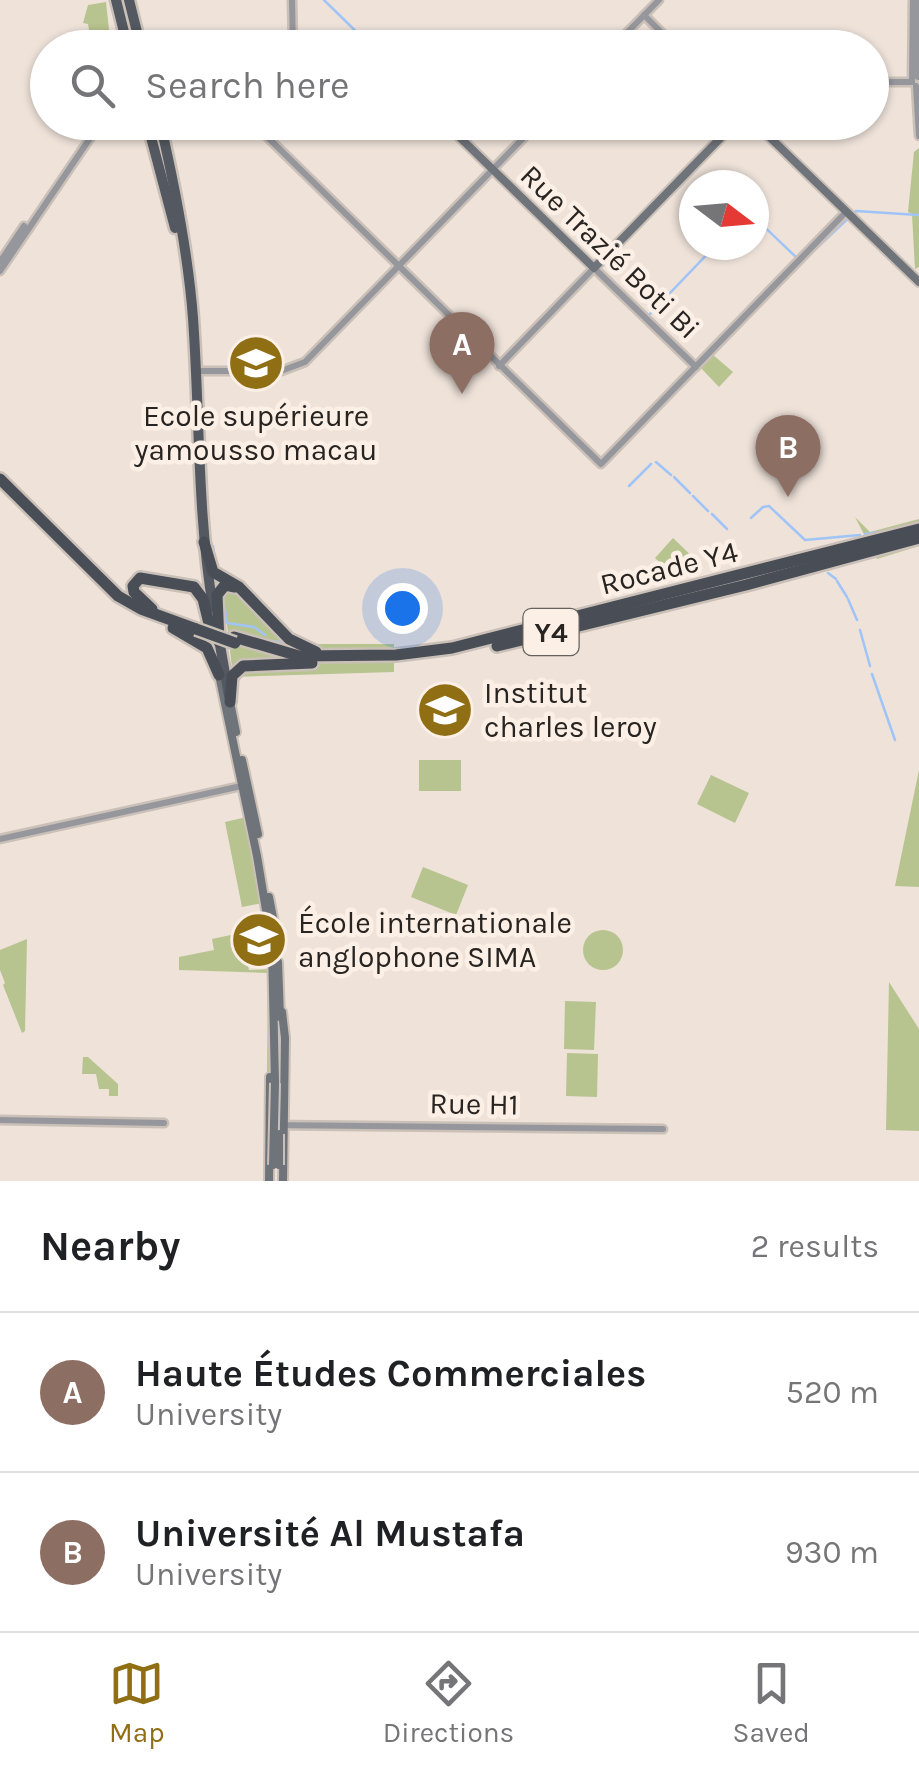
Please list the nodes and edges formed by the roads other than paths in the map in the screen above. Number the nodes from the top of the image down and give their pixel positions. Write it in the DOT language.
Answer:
graph roads {
  1 [pos="116,0"];
  2 [pos="129,0"];
  3 [pos="292,0"];
  4 [pos="659,0"];
  5 [pos="916,0"];
  6 [pos="644,15"];
  7 [pos="124,30"];
  8 [pos="137,30"];
  9 [pos="293,30"];
  10 [pos="629,30"];
  11 [pos="659,30"];
  12 [pos="916,81"];
  13 [pos="889,82"];
  14 [pos="919,136"];
  15 [pos="86,140"];
  16 [pos="87,140"];
  17 [pos="152,140"];
  18 [pos="163,140"];
  19 [pos="270,140"];
  20 [pos="462,140"];
  21 [pos="522,140"];
  22 [pos="718,140"];
  23 [pos="772,140"];
  24 [pos="493,170"];
  25 [pos="846,212"];
  26 [pos="0,262"];
  27 [pos="398,265"];
  28 [pos="594,268"];
  29 [pos="0,272"];
  30 [pos="919,282"];
  31 [pos="499,366"];
  32 [pos="696,367"];
  33 [pos="196,372"];
  34 [pos="0,477"];
  35 [pos="919,530"];
  36 [pos="919,538"];
  37 [pos="204,542"];
  38 [pos="876,547"];
  39 [pos="861,551"];
  40 [pos="126,602"];
  41 [pos="152,608"];
  42 [pos="196,626"];
  43 [pos="237,640"];
  44 [pos="216,643"];
  45 [pos="340,656"];
  46 [pos="325,662"];
  47 [pos="219,676"];
  48 [pos="230,702"];
  49 [pos="245,785"];
  50 [pos="0,839"];
  51 [pos="278,998"];
  52 [pos="0,1120"];
  53 [pos="164,1123"];
  54 [pos="270,1125"];
  55 [pos="284,1125"];
  56 [pos="663,1129"];
  57 [pos="276,1181"];
  1 -- 7 [label="main road"];
  2 -- 8 [label="main road"];
  3 -- 9 [label="street"];
  4 -- 6 [label="street"];
  5 -- 12 [label="street"];
  6 -- 10 [label="street"];
  6 -- 11 [label="street"];
  12 -- 13 [label="street"];
  12 -- 14 [label="street"];
  15 -- 26 [label="street"];
  16 -- 29 [label="street"];
  17 -- 44 [label="main road"];
  18 -- 33 [label="main road"];
  19 -- 27 [label="street"];
  20 -- 24 [label="main road, Rue Trazié Boti Bi"];
  21 -- 24 [label="street"];
  22 -- 28 [label="main road"];
  23 -- 25 [label="main road"];
  24 -- 27 [label="street"];
  24 -- 28 [label="main road, Rue Trazié Boti Bi"];
  25 -- 30 [label="main road"];
  25 -- 32 [label="street"];
  27 -- 31 [label="street"];
  27 -- 33 [label="street"];
  28 -- 31 [label="street"];
  28 -- 32 [label="street, Rue Trazié Boti Bi"];
  31 -- 32 [label="street"];
  33 -- 37 [label="main road"];
  34 -- 40 [label="highway, Y4"];
  34 -- 41 [label="highway, Y4"];
  35 -- 38 [label="highway, Rocade Y4 / Y4"];
  36 -- 38 [label="highway, Rocade Y4 / Y4"];
  37 -- 44 [label="main road"];
  37 -- 45 [label="highway"];
  38 -- 39 [label="highway, Rocade Y4 / Y4"];
  39 -- 45 [label="highway, Rocade Y4 / Y4"];
  39 -- 46 [label="highway, Rocade Y4 / Y4"];
  40 -- 42 [label="highway, Y4"];
  40 -- 47 [label="highway"];
  41 -- 42 [label="highway, Y4"];
  41 -- 44 [label="highway"];
  42 -- 43 [label="highway, Rocade Y4 / Y4, bridge"];
  43 -- 44 [label="highway"];
  43 -- 45 [label="highway, Rocade Y4 / Y4"];
  43 -- 46 [label="highway, Rocade Y4 / Y4"];
  44 -- 47 [label="main road"];
  44 -- 48 [label="main road"];
  46 -- 48 [label="highway"];
  47 -- 49 [label="main road"];
  48 -- 49 [label="main road"];
  49 -- 50 [label="street"];
  49 -- 51 [label="main road"];
  51 -- 54 [label="main road"];
  51 -- 55 [label="main road"];
  51 -- 57 [label="main road, bridge"];
  52 -- 53 [label="street"];
  54 -- 55 [label="street, Rue H1"];
  54 -- 57 [label="main road"];
  55 -- 56 [label="street, Rue H1"];
  55 -- 57 [label="main road"];
}
